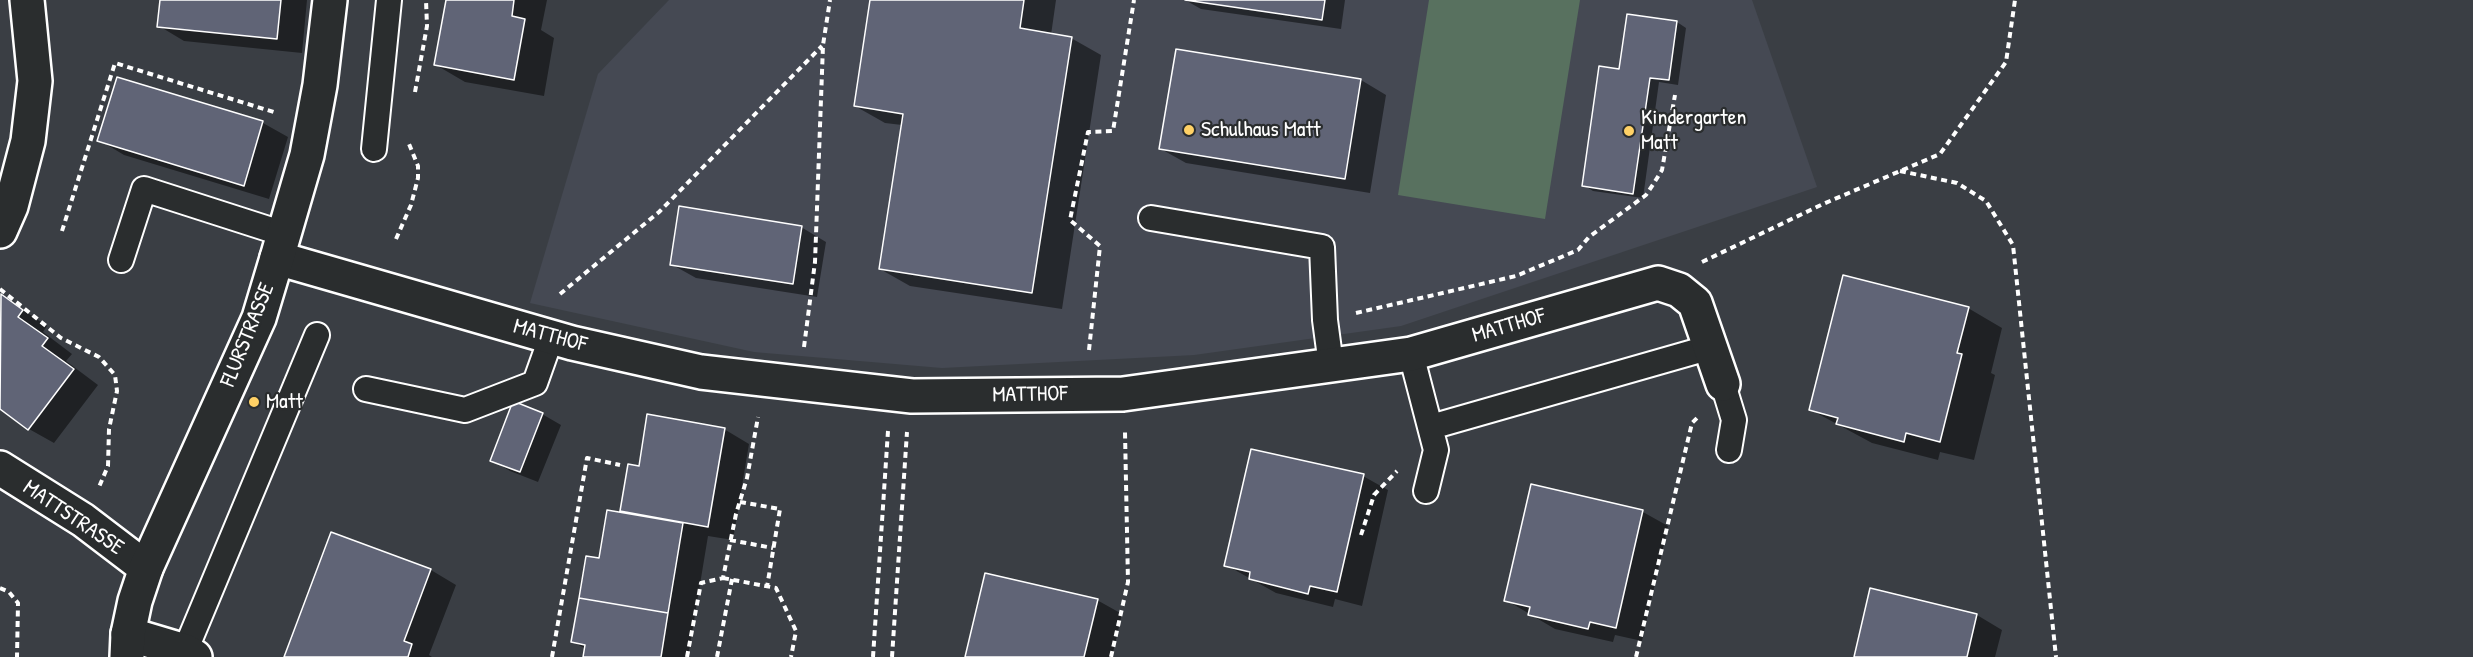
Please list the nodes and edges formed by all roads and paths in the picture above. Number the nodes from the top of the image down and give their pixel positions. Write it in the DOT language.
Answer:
graph roads {
  1 [pos="27,0"];
  2 [pos="330,0"];
  3 [pos="389,0"];
  4 [pos="426,0"];
  5 [pos="830,0"];
  6 [pos="1134,0"];
  7 [pos="2015,0"];
  8 [pos="823,45"];
  9 [pos="415,94"];
  10 [pos="1675,95"];
  11 [pos="286,116"];
  12 [pos="407,140"];
  13 [pos="374,149"];
  14 [pos="1900,171"];
  15 [pos="1151,218"];
  16 [pos="0,231"];
  17 [pos="62,231"];
  18 [pos="396,239"];
  19 [pos="281,246"];
  20 [pos="121,260"];
  21 [pos="1658,283"];
  22 [pos="0,289"];
  23 [pos="560,294"];
  24 [pos="1325,320"];
  25 [pos="317,335"];
  26 [pos="551,338"];
  27 [pos="1711,347"];
  28 [pos="1089,350"];
  29 [pos="1411,354"];
  30 [pos="1331,365"];
  31 [pos="800,384"];
  32 [pos="1723,384"];
  33 [pos="366,389"];
  34 [pos="759,416"];
  35 [pos="1431,428"];
  36 [pos="888,430"];
  37 [pos="1125,430"];
  38 [pos="907,431"];
  39 [pos="1729,450"];
  40 [pos="620,465"];
  41 [pos="0,468"];
  42 [pos="1400,468"];
  43 [pos="97,491"];
  44 [pos="1426,491"];
  45 [pos="740,502"];
  46 [pos="1361,535"];
  47 [pos="730,540"];
  48 [pos="773,548"];
  49 [pos="146,568"];
  50 [pos="723,578"];
  51 [pos="732,579"];
  52 [pos="767,587"];
  53 [pos="0,588"];
  54 [pos="128,646"];
  55 [pos="190,654"];
  56 [pos="17,657"];
  57 [pos="552,657"];
  58 [pos="687,657"];
  59 [pos="717,657"];
  60 [pos="791,657"];
  61 [pos="873,657"];
  62 [pos="892,657"];
  63 [pos="1112,657"];
  64 [pos="1636,657"];
  65 [pos="2056,657"];
  1 -- 16 [label="street"];
  2 -- 19 [label="street, FLURSTRASSE"];
  3 -- 13 [label="lane"];
  4 -- 9 [label="path"];
  5 -- 8 [label="path"];
  6 -- 28 [label="path"];
  7 -- 14 [label="path"];
  8 -- 23 [label="path"];
  8 -- 31 [label="path"];
  10 -- 24 [label="path"];
  11 -- 17 [label="path"];
  12 -- 18 [label="path"];
  14 -- 21 [label="path"];
  14 -- 65 [label="path"];
  15 -- 24 [label="lane"];
  19 -- 20 [label="lane"];
  19 -- 26 [label="street, MATTHOF"];
  19 -- 49 [label="street, FLURSTRASSE"];
  21 -- 27 [label="street"];
  21 -- 29 [label="street, MATTHOF"];
  22 -- 43 [label="path"];
  24 -- 30 [label="lane"];
  25 -- 55 [label="lane"];
  26 -- 31 [label="street, MATTHOF"];
  26 -- 33 [label="lane"];
  27 -- 32 [label="street"];
  27 -- 35 [label="lane"];
  29 -- 30 [label="street, MATTHOF"];
  29 -- 35 [label="lane"];
  30 -- 31 [label="street, MATTHOF"];
  32 -- 39 [label="lane"];
  32 -- 64 [label="path"];
  34 -- 45 [label="path"];
  35 -- 44 [label="lane"];
  36 -- 61 [label="path"];
  37 -- 63 [label="path"];
  38 -- 62 [label="path"];
  40 -- 57 [label="path"];
  41 -- 49 [label="street, MATTSTRASSE"];
  42 -- 46 [label="path"];
  45 -- 47 [label="path"];
  45 -- 48 [label="path"];
  47 -- 48 [label="path"];
  47 -- 50 [label="path"];
  48 -- 52 [label="path"];
  49 -- 54 [label="street, FLURSTRASSE"];
  50 -- 51 [label="path"];
  50 -- 58 [label="path"];
  51 -- 52 [label="path"];
  51 -- 59 [label="path"];
  52 -- 60 [label="path"];
  53 -- 56 [label="path"];
  54 -- 55 [label="street"];
}
